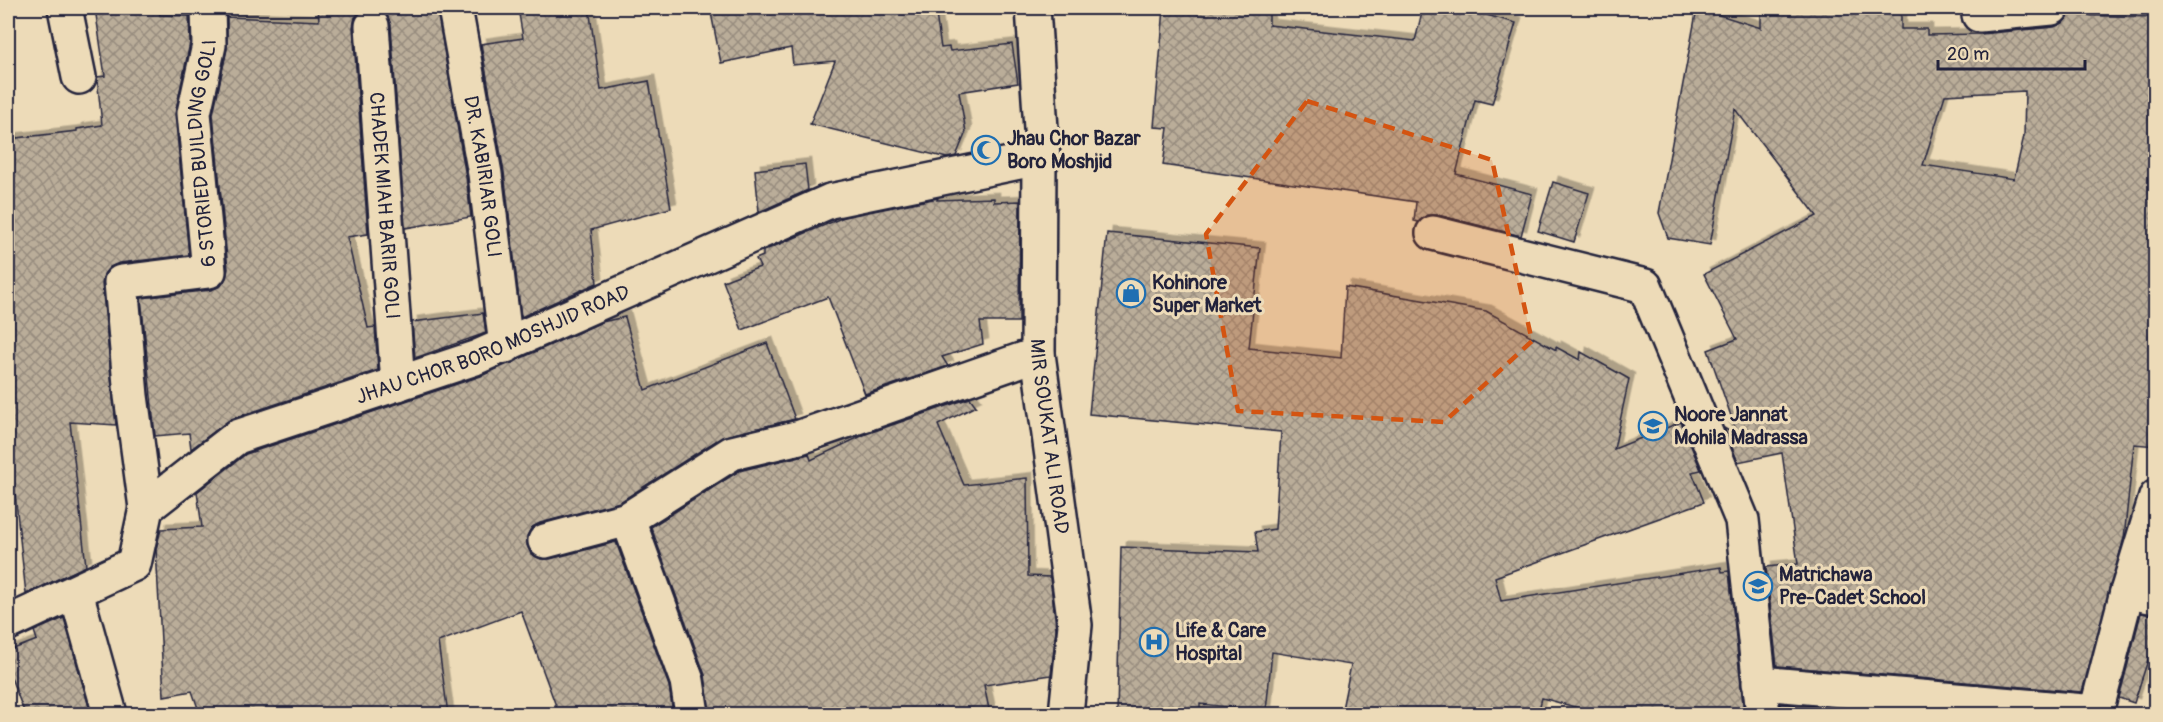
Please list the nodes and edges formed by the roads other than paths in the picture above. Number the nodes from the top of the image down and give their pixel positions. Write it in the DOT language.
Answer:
graph roads {
  1 [pos="64,8"];
  2 [pos="208,8"];
  3 [pos="455,8"];
  4 [pos="1033,8"];
  5 [pos="1979,8"];
  6 [pos="2052,8"];
  7 [pos="372,26"];
  8 [pos="79,77"];
  9 [pos="1041,158"];
  10 [pos="1433,233"];
  11 [pos="506,346"];
  12 [pos="1038,354"];
  13 [pos="398,384"];
  14 [pos="2156,497"];
  15 [pos="146,508"];
  16 [pos="628,519"];
  17 [pos="545,541"];
  18 [pos="76,592"];
  19 [pos="2141,595"];
  20 [pos="8,623"];
  21 [pos="1761,699"];
  22 [pos="110,714"];
  23 [pos="692,714"];
  24 [pos="1066,714"];
  1 -- 8 [label="street"];
  2 -- 15 [label="street, 6 STORIED BUILDING GOLI"];
  3 -- 11 [label="street, DR. KABIRIAR GOLI"];
  4 -- 9 [label="street, MIR SOUKAT ALI ROAD"];
  5 -- 6 [label="street"];
  7 -- 13 [label="street, CHADEK MIAH BARIR GOLI"];
  9 -- 11 [label="street, JHAU CHOR BORO MOSHJID ROAD"];
  9 -- 12 [label="street, MIR SOUKAT ALI ROAD"];
  10 -- 21 [label="street"];
  11 -- 13 [label="street, JHAU CHOR BORO MOSHJID ROAD"];
  12 -- 16 [label="street"];
  12 -- 24 [label="street, MIR SOUKAT ALI ROAD"];
  13 -- 15 [label="street, JHAU CHOR BORO MOSHJID ROAD"];
  14 -- 19 [label="street"];
  15 -- 18 [label="street"];
  16 -- 17 [label="street"];
  16 -- 23 [label="street"];
  18 -- 20 [label="street"];
  18 -- 22 [label="street"];
  19 -- 21 [label="street"];
}
